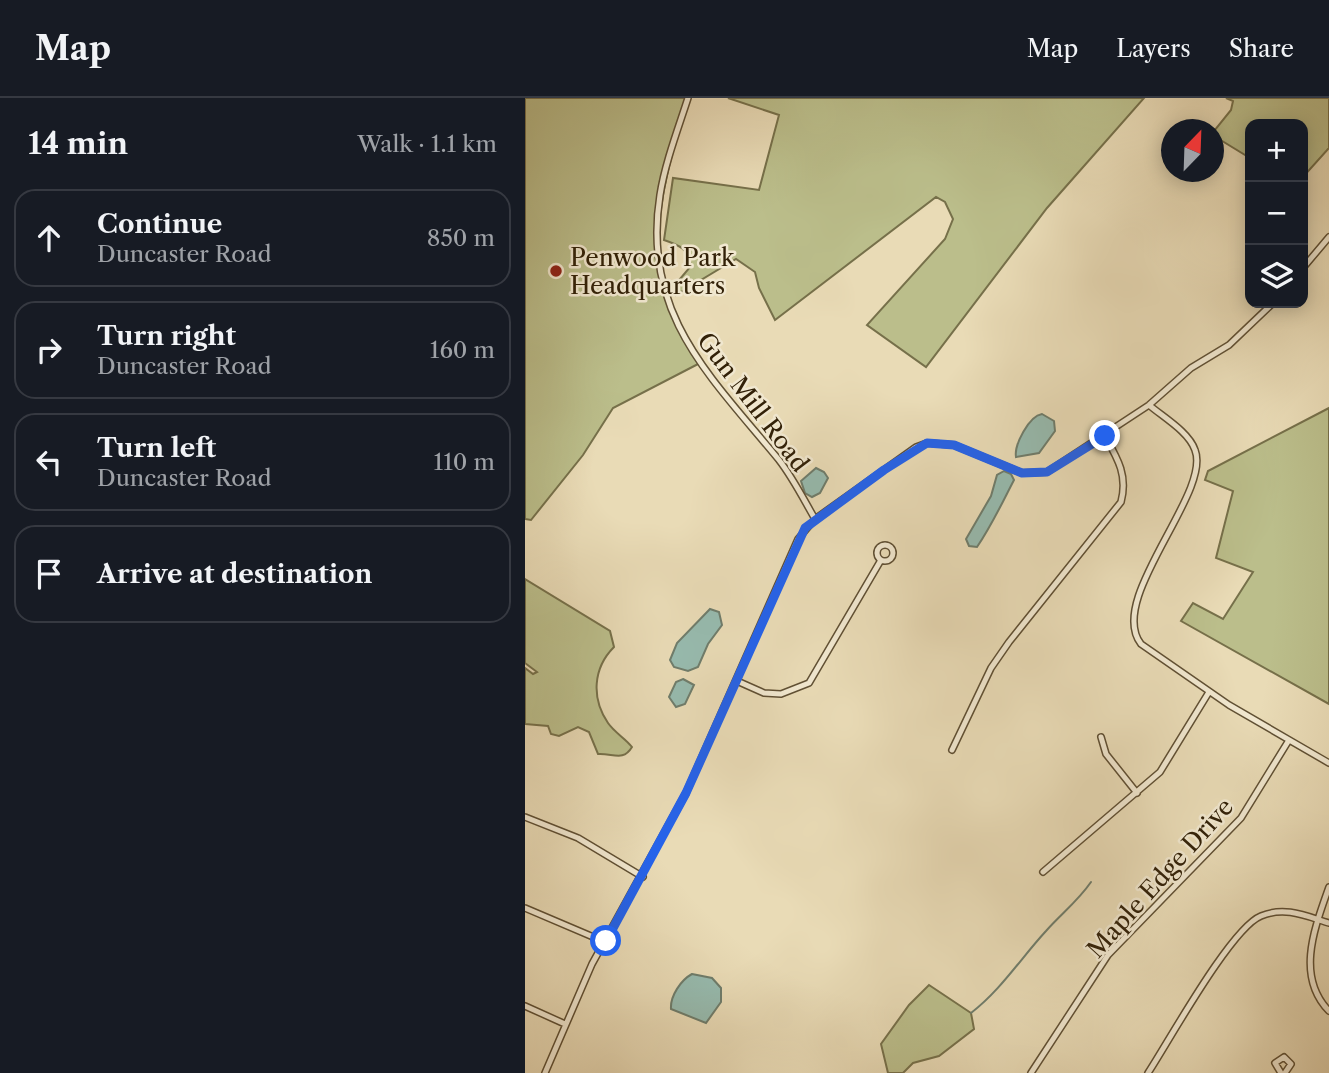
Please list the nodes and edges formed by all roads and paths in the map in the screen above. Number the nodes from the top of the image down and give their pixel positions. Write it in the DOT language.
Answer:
graph roads {
  1 [pos="688,98"];
  2 [pos="1329,237"];
  3 [pos="1308,262"];
  4 [pos="1268,308"];
  5 [pos="1149,405"];
  6 [pos="1105,436"];
  7 [pos="815,519"];
  8 [pos="881,560"];
  9 [pos="737,681"];
  10 [pos="1209,692"];
  11 [pos="1101,737"];
  12 [pos="1289,740"];
  13 [pos="952,750"];
  14 [pos="1329,763"];
  15 [pos="1137,793"];
  16 [pos="525,817"];
  17 [pos="1043,872"];
  18 [pos="643,877"];
  19 [pos="1329,887"];
  20 [pos="525,908"];
  21 [pos="1318,919"];
  22 [pos="1329,923"];
  23 [pos="605,942"];
  24 [pos="525,1006"];
  25 [pos="1329,1011"];
  26 [pos="565,1024"];
  27 [pos="545,1073"];
  28 [pos="1031,1073"];
  29 [pos="1149,1073"];
  1 -- 7 [label="street, Gun Mill Road"];
  2 -- 3 [label="street"];
  4 -- 5 [label="street"];
  5 -- 6 [label="street"];
  5 -- 10 [label="street"];
  6 -- 7 [label="street"];
  6 -- 13 [label="street"];
  7 -- 9 [label="street"];
  8 -- 9 [label="street"];
  9 -- 18 [label="street"];
  10 -- 12 [label="street"];
  10 -- 15 [label="street"];
  11 -- 15 [label="street"];
  12 -- 14 [label="street"];
  12 -- 28 [label="street, Maple Edge Drive"];
  15 -- 17 [label="street"];
  16 -- 18 [label="street"];
  18 -- 23 [label="street"];
  19 -- 21 [label="street"];
  20 -- 23 [label="street"];
  21 -- 22 [label="street"];
  21 -- 25 [label="street"];
  21 -- 29 [label="street"];
  23 -- 26 [label="street"];
  24 -- 26 [label="street"];
  26 -- 27 [label="street"];
}
